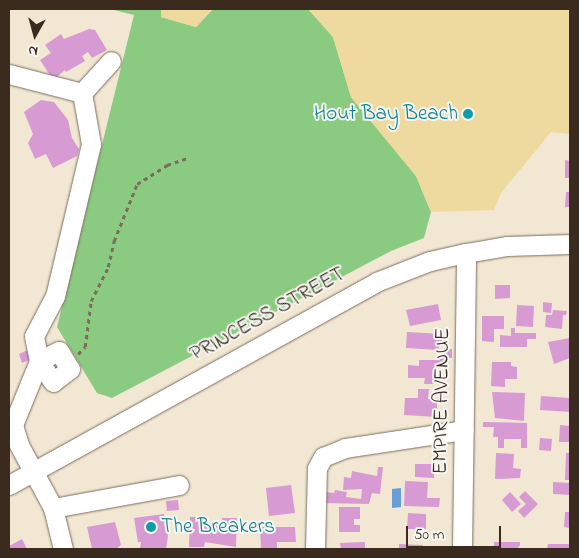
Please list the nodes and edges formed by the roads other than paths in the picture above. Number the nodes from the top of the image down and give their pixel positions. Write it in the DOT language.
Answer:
graph roads {
  1 [pos="111,61"];
  2 [pos="17,77"];
  3 [pos="9,88"];
  4 [pos="82,93"];
  5 [pos="570,244"];
  6 [pos="466,252"];
  7 [pos="39,360"];
  8 [pos="53,382"];
  9 [pos="24,401"];
  10 [pos="464,430"];
  11 [pos="34,470"];
  12 [pos="9,485"];
  13 [pos="179,485"];
  14 [pos="53,508"];
  15 [pos="63,549"];
  16 [pos="315,549"];
  17 [pos="462,549"];
  1 -- 4 [label="street"];
  2 -- 3 [label="street"];
  2 -- 4 [label="street"];
  4 -- 7 [label="street"];
  5 -- 6 [label="street, PRINCESS STREET"];
  6 -- 10 [label="street, EMPIRE AVENUE"];
  6 -- 11 [label="street, PRINCESS STREET"];
  7 -- 8 [label="street"];
  7 -- 8 [label="street"];
  7 -- 9 [label="street"];
  8 -- 9 [label="street"];
  9 -- 11 [label="street"];
  10 -- 16 [label="street"];
  10 -- 17 [label="street, EMPIRE AVENUE"];
  11 -- 12 [label="street, PRINCESS STREET"];
  11 -- 14 [label="street"];
  13 -- 14 [label="street"];
  14 -- 15 [label="street"];
}
